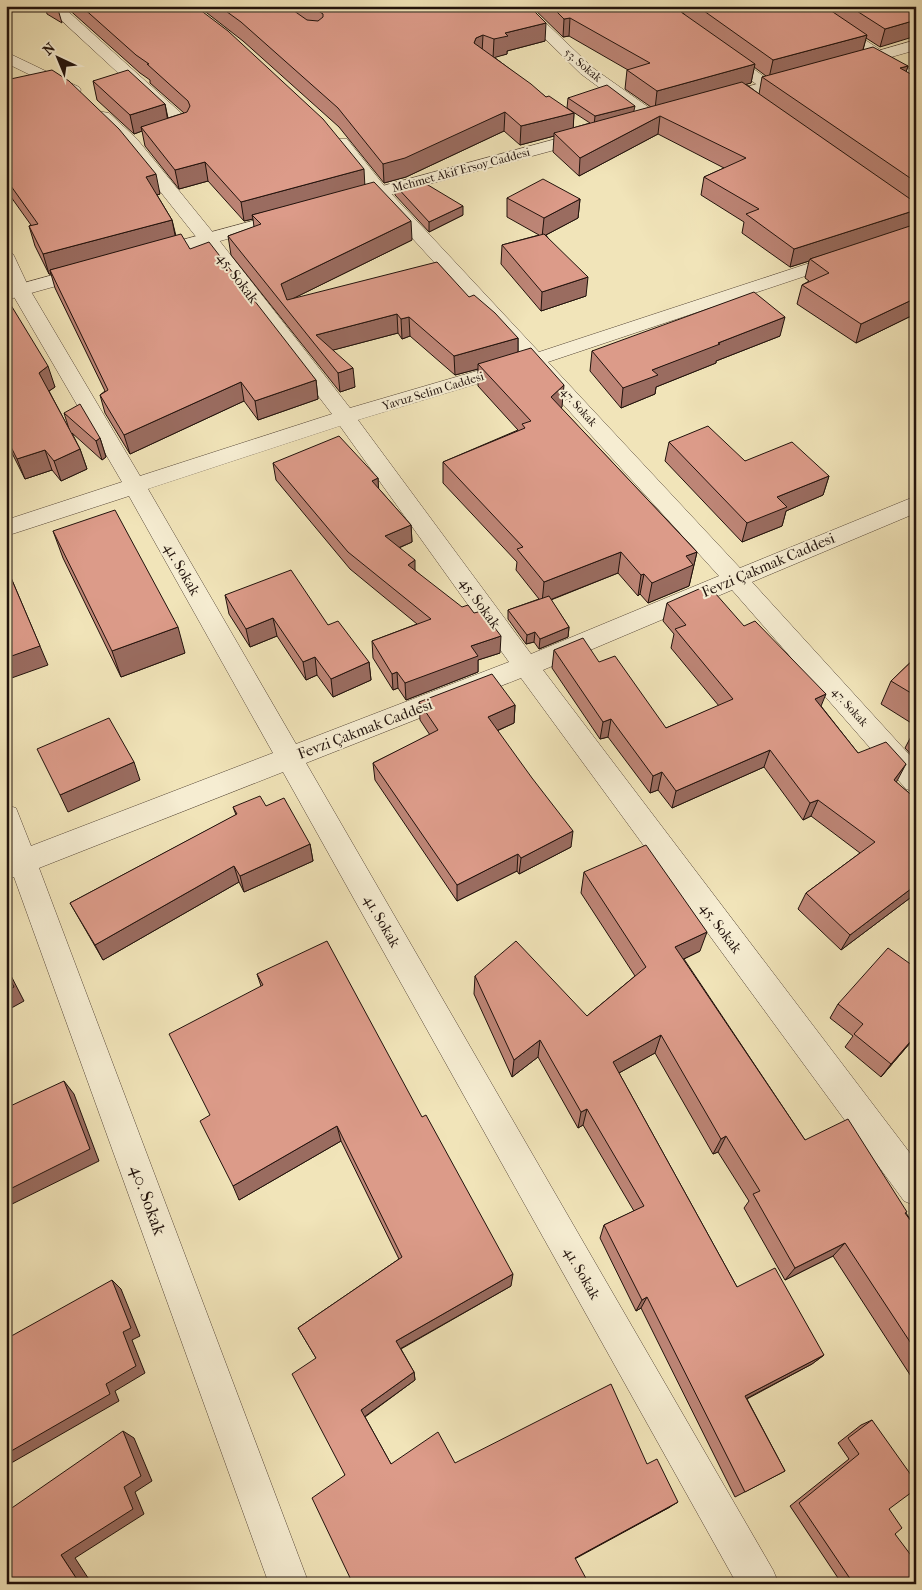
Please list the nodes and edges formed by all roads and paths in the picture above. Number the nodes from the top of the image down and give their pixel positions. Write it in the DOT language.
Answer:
graph roads {
  1 [pos="16,6"];
  2 [pos="53,6"];
  3 [pos="519,6"];
  4 [pos="665,6"];
  5 [pos="803,6"];
  6 [pos="6,10"];
  7 [pos="916,45"];
  8 [pos="880,56"];
  9 [pos="6,57"];
  10 [pos="834,68"];
  11 [pos="815,73"];
  12 [pos="916,80"];
  13 [pos="769,86"];
  14 [pos="742,93"];
  15 [pos="758,104"];
  16 [pos="697,105"];
  17 [pos="670,113"];
  18 [pos="652,118"];
  19 [pos="634,122"];
  20 [pos="575,124"];
  21 [pos="608,130"];
  22 [pos="332,132"];
  23 [pos="591,134"];
  24 [pos="131,143"];
  25 [pos="380,192"];
  26 [pos="332,205"];
  27 [pos="304,213"];
  28 [pos="916,233"];
  29 [pos="208,239"];
  30 [pos="6,258"];
  31 [pos="133,259"];
  32 [pos="105,267"];
  33 [pos="13,292"];
  34 [pos="536,360"];
  35 [pos="345,417"];
  36 [pos="135,486"];
  37 [pos="914,507"];
  38 [pos="6,528"];
  39 [pos="736,579"];
  40 [pos="526,666"];
  41 [pos="290,758"];
  42 [pos="916,781"];
  43 [pos="6,816"];
  44 [pos="15,865"];
  45 [pos="916,1189"];
  46 [pos="289,1584"];
  47 [pos="759,1584"];
  1 -- 6 [label="street"];
  2 -- 24 [label="street"];
  3 -- 18 [label="street, 53. Sokak"];
  4 -- 13 [label="street"];
  5 -- 8 [label="street"];
  7 -- 8 [label="street"];
  8 -- 10 [label="street"];
  8 -- 12 [label="street"];
  9 -- 24 [label="street, 45. Sokak"];
  11 -- 13 [label="street"];
  13 -- 14 [label="street"];
  14 -- 15 [label="street"];
  14 -- 16 [label="street"];
  17 -- 18 [label="street"];
  18 -- 19 [label="street"];
  20 -- 23 [label="street"];
  21 -- 23 [label="street, Mehmet Akif Ersoy Caddesi"];
  22 -- 25 [label="street, 47. Sokak"];
  23 -- 25 [label="street, Mehmet Akif Ersoy Caddesi"];
  24 -- 29 [label="street, 45. Sokak"];
  25 -- 26 [label="street, Mehmet Akif Ersoy Caddesi"];
  25 -- 34 [label="street, 47. Sokak"];
  27 -- 29 [label="street"];
  28 -- 34 [label="street, Yavuz Selim Caddesi"];
  29 -- 31 [label="street"];
  29 -- 35 [label="street, 45. Sokak"];
  30 -- 33 [label="street, 41. Sokak"];
  32 -- 33 [label="street"];
  33 -- 36 [label="street, 41. Sokak"];
  34 -- 35 [label="street, Yavuz Selim Caddesi"];
  34 -- 39 [label="street, 47. Sokak"];
  35 -- 36 [label="street, Yavuz Selim Caddesi"];
  35 -- 40 [label="street, 45. Sokak"];
  36 -- 38 [label="street, Yavuz Selim Caddesi"];
  36 -- 41 [label="street, 41. Sokak"];
  37 -- 39 [label="street, Fevzi Çakmak Caddesi"];
  39 -- 40 [label="street, Fevzi Çakmak Caddesi"];
  39 -- 42 [label="street, 47. Sokak"];
  40 -- 41 [label="street, Fevzi Çakmak Caddesi"];
  40 -- 45 [label="street, 45. Sokak"];
  41 -- 44 [label="street, Fevzi Çakmak Caddesi"];
  41 -- 47 [label="street, 41. Sokak"];
  43 -- 44 [label="street, 40. Sokak"];
  44 -- 46 [label="street, 40. Sokak"];
}
